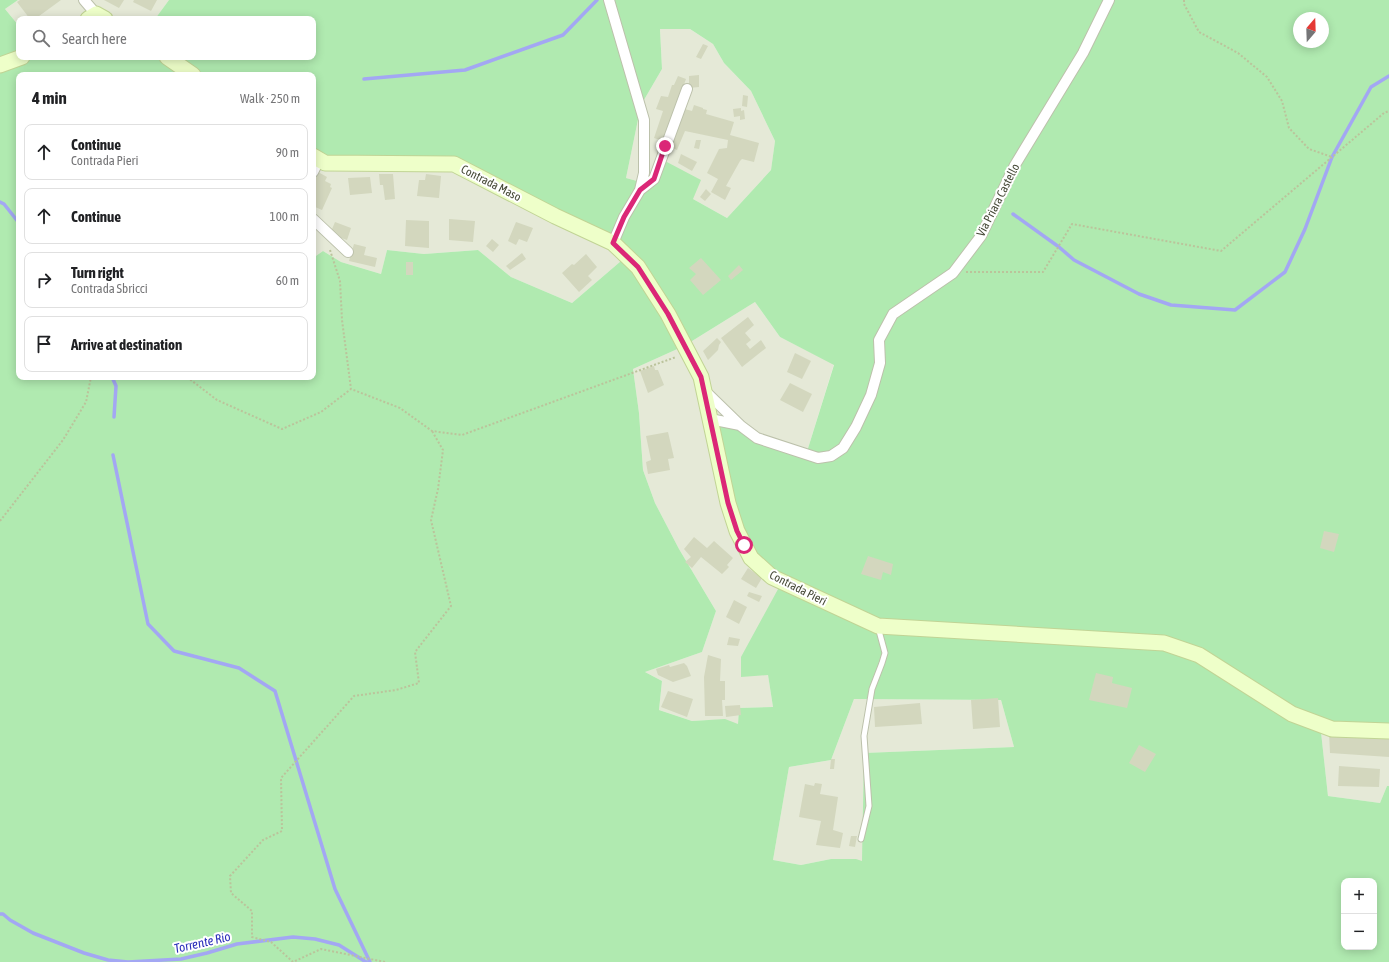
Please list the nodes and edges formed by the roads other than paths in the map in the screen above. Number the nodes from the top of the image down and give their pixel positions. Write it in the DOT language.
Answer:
graph roads {
  1 [pos="84,0"];
  2 [pos="609,0"];
  3 [pos="1109,0"];
  4 [pos="95,16"];
  5 [pos="16,59"];
  6 [pos="171,60"];
  7 [pos="0,65"];
  8 [pos="189,72"];
  9 [pos="687,90"];
  10 [pos="316,162"];
  11 [pos="640,190"];
  12 [pos="316,222"];
  13 [pos="613,243"];
  14 [pos="348,252"];
  15 [pos="688,352"];
  16 [pos="704,390"];
  17 [pos="710,419"];
  18 [pos="740,426"];
  19 [pos="878,626"];
  20 [pos="1389,731"];
  21 [pos="861,839"];
  1 -- 4 [label="street"];
  2 -- 11 [label="street"];
  3 -- 18 [label="street, Via Priara Castello"];
  5 -- 7 [label="street"];
  6 -- 8 [label="street"];
  9 -- 11 [label="street"];
  10 -- 13 [label="street, Contrada Maso"];
  11 -- 13 [label="street"];
  12 -- 14 [label="street"];
  13 -- 15 [label="street, Contrada Maso"];
  15 -- 16 [label="street, Contrada Pieri"];
  16 -- 17 [label="street, Contrada Pieri"];
  16 -- 18 [label="street, Via Priara Castello"];
  17 -- 18 [label="street"];
  17 -- 19 [label="street, Contrada Pieri"];
  19 -- 20 [label="street"];
  19 -- 21 [label="lane"];
}
